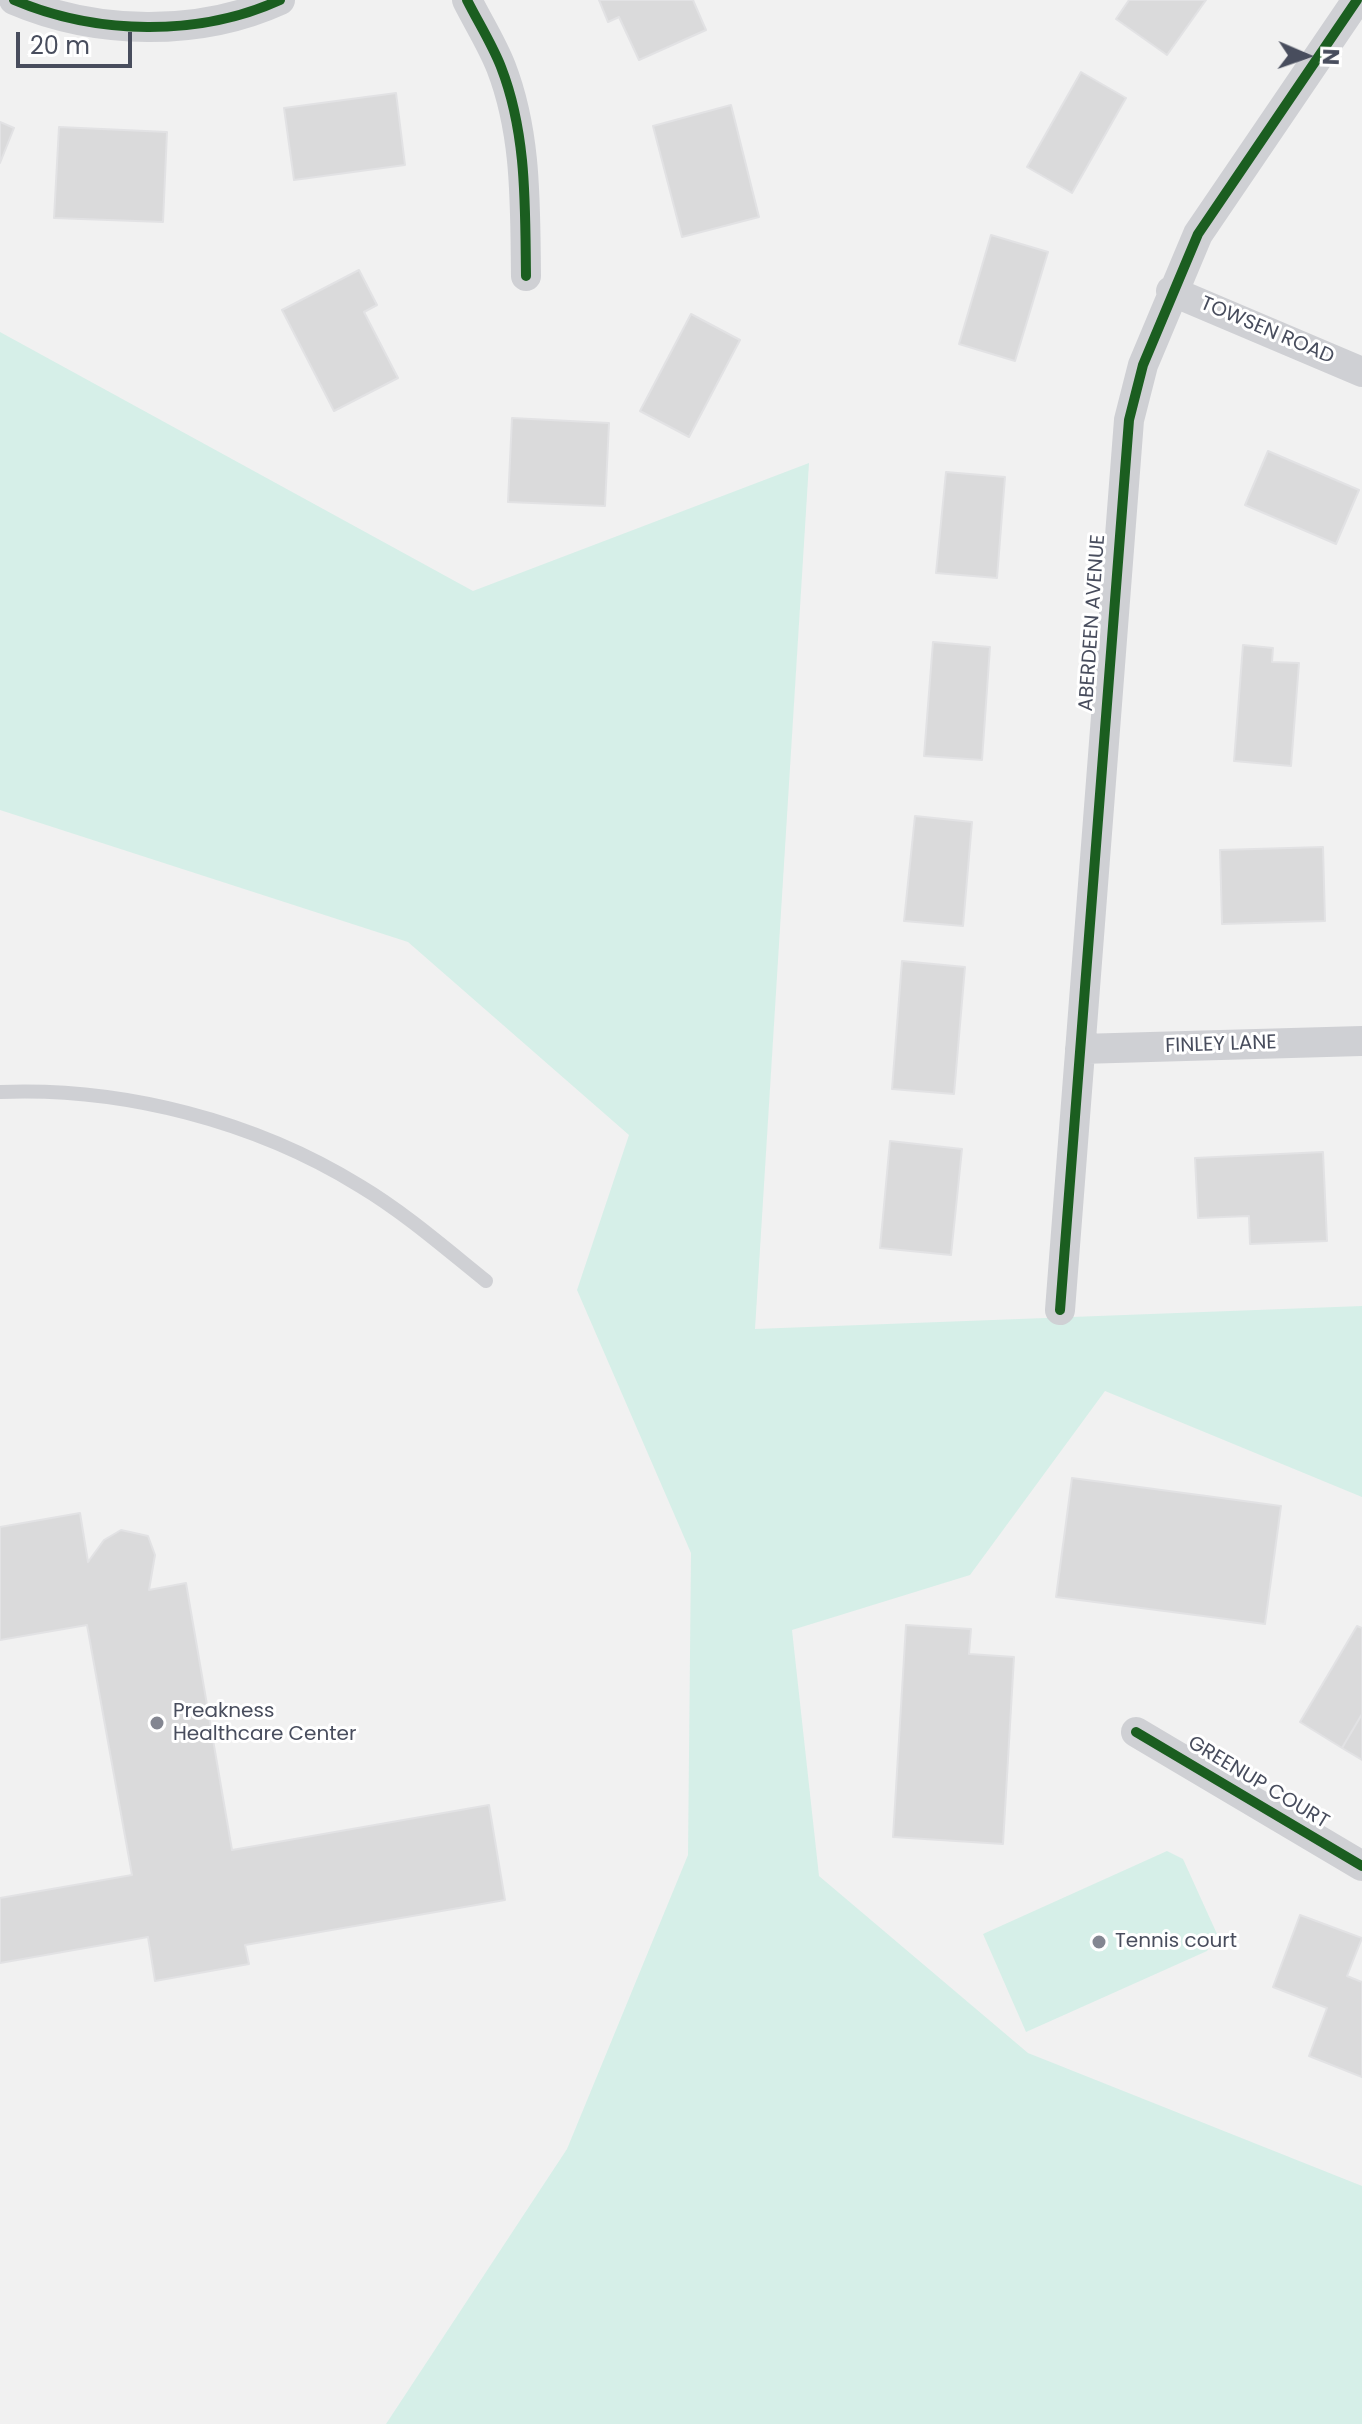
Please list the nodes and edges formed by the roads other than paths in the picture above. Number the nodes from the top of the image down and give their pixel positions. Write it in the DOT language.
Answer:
graph roads {
  1 [pos="14,0"];
  2 [pos="280,0"];
  3 [pos="467,0"];
  4 [pos="1357,0"];
  5 [pos="526,276"];
  6 [pos="1171,291"];
  7 [pos="1362,372"];
  8 [pos="1362,1041"];
  9 [pos="1080,1049"];
  10 [pos="0,1092"];
  11 [pos="486,1281"];
  12 [pos="1060,1310"];
  13 [pos="1136,1732"];
  14 [pos="1362,1866"];
  1 -- 2 [label="street"];
  3 -- 5 [label="street"];
  4 -- 6 [label="street, ABERDEEN AVENUE"];
  6 -- 7 [label="street, TOWSEN ROAD"];
  6 -- 9 [label="street, ABERDEEN AVENUE"];
  8 -- 9 [label="street, FINLEY LANE"];
  9 -- 12 [label="street, ABERDEEN AVENUE"];
  10 -- 11 [label="lane"];
  13 -- 14 [label="street, GREENUP COURT"];
}
